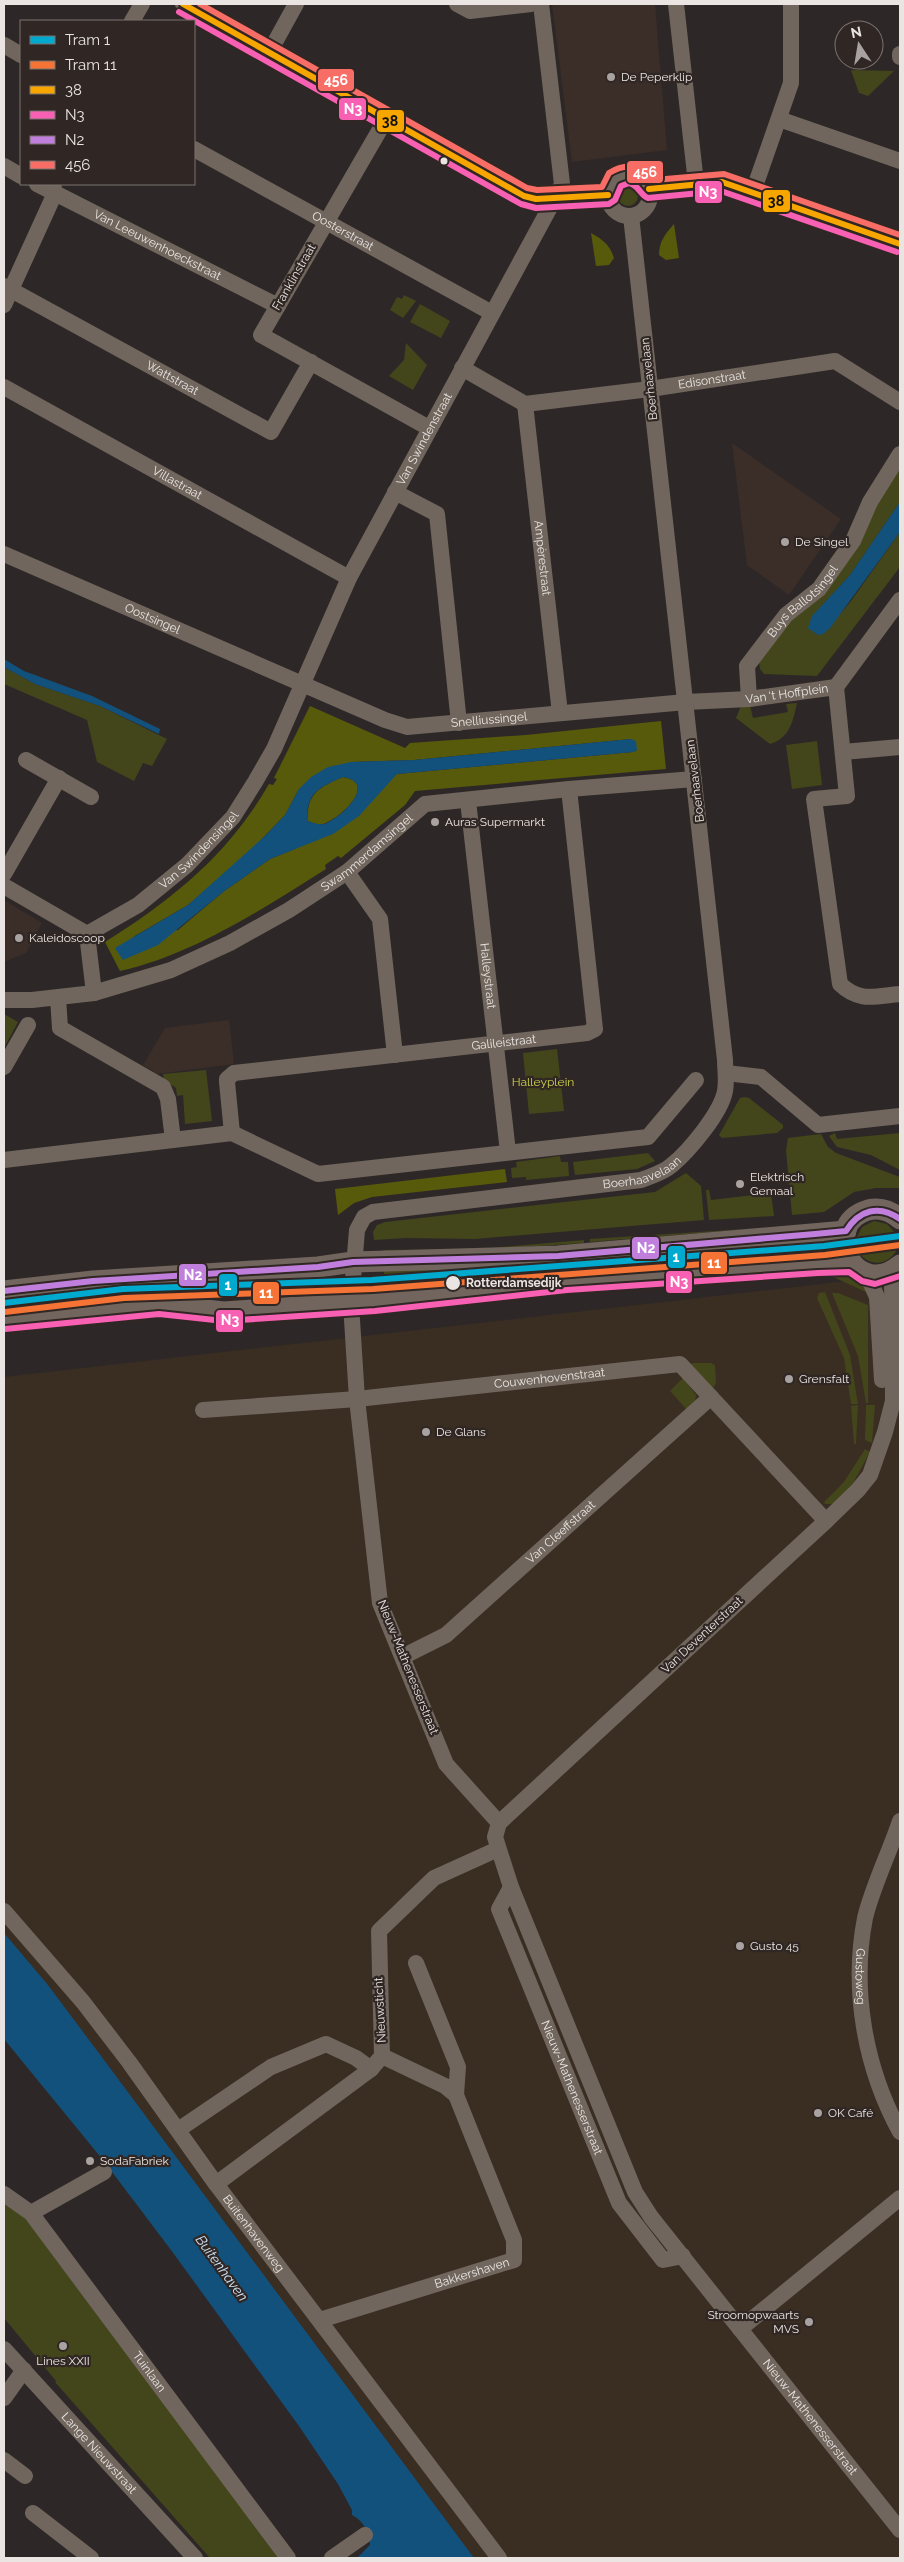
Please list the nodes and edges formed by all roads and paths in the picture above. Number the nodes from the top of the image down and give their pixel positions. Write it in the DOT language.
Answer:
graph roads {
  1 [pos="142,4"];
  2 [pos="183,4"];
  3 [pos="296,4"];
  4 [pos="457,4"];
  5 [pos="531,4"];
  6 [pos="541,4"];
  7 [pos="676,4"];
  8 [pos="791,4"];
  9 [pos="133,20"];
  10 [pos="4,45"];
  11 [pos="20,53"];
  12 [pos="269,53"];
  13 [pos="386,118"];
  14 [pos="779,119"];
  15 [pos="195,150"];
  16 [pos="900,161"];
  17 [pos="4,166"];
  18 [pos="20,175"];
  19 [pos="696,183"];
  20 [pos="41,185"];
  21 [pos="54,188"];
  22 [pos="650,189"];
  23 [pos="752,192"];
  24 [pos="608,195"];
  25 [pos="555,198"];
  26 [pos="631,216"];
  27 [pos="325,222"];
  28 [pos="900,244"];
  29 [pos="8,288"];
  30 [pos="4,305"];
  31 [pos="278,306"];
  32 [pos="492,313"];
  33 [pos="311,362"];
  34 [pos="462,368"];
  35 [pos="4,387"];
  36 [pos="650,389"];
  37 [pos="900,402"];
  38 [pos="525,404"];
  39 [pos="429,428"];
  40 [pos="900,454"];
  41 [pos="395,492"];
  42 [pos="4,554"];
  43 [pos="349,578"];
  44 [pos="900,600"];
  45 [pos="301,683"];
  46 [pos="836,687"];
  47 [pos="749,700"];
  48 [pos="686,702"];
  49 [pos="560,713"];
  50 [pos="459,723"];
  51 [pos="900,747"];
  52 [pos="843,752"];
  53 [pos="26,760"];
  54 [pos="59,778"];
  55 [pos="694,779"];
  56 [pos="570,789"];
  57 [pos="91,797"];
  58 [pos="468,800"];
  59 [pos="347,872"];
  60 [pos="4,874"];
  61 [pos="4,886"];
  62 [pos="87,934"];
  63 [pos="94,993"];
  64 [pos="900,994"];
  65 [pos="58,998"];
  66 [pos="4,1000"];
  67 [pos="28,1025"];
  68 [pos="495,1044"];
  69 [pos="395,1055"];
  70 [pos="4,1067"];
  71 [pos="726,1073"];
  72 [pos="696,1080"];
  73 [pos="900,1116"];
  74 [pos="232,1133"];
  75 [pos="173,1140"];
  76 [pos="508,1152"];
  77 [pos="4,1160"];
  78 [pos="900,1219"];
  79 [pos="846,1231"];
  80 [pos="353,1262"];
  81 [pos="859,1268"];
  82 [pos="896,1268"];
  83 [pos="4,1291"];
  84 [pos="351,1304"];
  85 [pos="4,1320"];
  86 [pos="711,1397"];
  87 [pos="357,1399"];
  88 [pos="203,1410"];
  89 [pos="893,1433"];
  90 [pos="826,1521"];
  91 [pos="404,1656"];
  92 [pos="900,1821"];
  93 [pos="499,1823"];
  94 [pos="498,1849"];
  95 [pos="4,1911"];
  96 [pos="416,1963"];
  97 [pos="382,2056"];
  98 [pos="371,2069"];
  99 [pos="456,2095"];
  100 [pos="178,2130"];
  101 [pos="900,2132"];
  102 [pos="104,2172"];
  103 [pos="216,2184"];
  104 [pos="4,2194"];
  105 [pos="900,2198"];
  106 [pos="31,2212"];
  107 [pos="320,2320"];
  108 [pos="740,2330"];
  109 [pos="4,2349"];
  110 [pos="24,2370"];
  111 [pos="4,2398"];
  112 [pos="4,2460"];
  113 [pos="26,2476"];
  114 [pos="33,2513"];
  115 [pos="900,2530"];
  116 [pos="364,2535"];
  117 [pos="91,2558"];
  118 [pos="195,2558"];
  119 [pos="288,2558"];
  120 [pos="332,2558"];
  121 [pos="499,2558"];
  1 -- 9 [label="street"];
  2 -- 12 [label="street"];
  3 -- 12 [label="street"];
  4 -- 5 [label="street"];
  6 -- 25 [label="street, Van Swindenstraat"];
  7 -- 19 [label="street"];
  8 -- 14 [label="street"];
  10 -- 11 [label="street"];
  12 -- 13 [label="street"];
  13 -- 25 [label="street"];
  13 -- 27 [label="street, Franklinstraat"];
  14 -- 16 [label="street"];
  14 -- 23 [label="street"];
  15 -- 27 [label="street, Oosterstraat"];
  17 -- 18 [label="street"];
  19 -- 22 [label="street"];
  19 -- 23 [label="street"];
  20 -- 21 [label="street, Van Leeuwenhoeckstraat"];
  21 -- 29 [label="street"];
  21 -- 31 [label="street, Van Leeuwenhoeckstraat"];
  22 -- 24 [label="street"];
  22 -- 26 [label="street"];
  23 -- 28 [label="street"];
  24 -- 25 [label="street"];
  24 -- 26 [label="street"];
  25 -- 32 [label="street, Van Swindenstraat"];
  26 -- 36 [label="street, Boerhaavelaan"];
  27 -- 31 [label="street, Franklinstraat"];
  27 -- 32 [label="street, Oosterstraat"];
  29 -- 30 [label="street"];
  29 -- 33 [label="street, Wattstraat"];
  31 -- 33 [label="street, Franklinstraat"];
  32 -- 34 [label="street, Van Swindenstraat"];
  33 -- 39 [label="street"];
  34 -- 38 [label="street"];
  34 -- 39 [label="street, Van Swindenstraat"];
  35 -- 43 [label="street, Villastraat"];
  36 -- 37 [label="street, Edisonstraat"];
  36 -- 38 [label="street, Edisonstraat"];
  36 -- 48 [label="street, Boerhaavelaan"];
  38 -- 49 [label="street, Ampèrestraat"];
  39 -- 41 [label="street, Van Swindenstraat"];
  40 -- 47 [label="street, Buys Ballotsingel"];
  41 -- 43 [label="street, Van Swindenstraat"];
  41 -- 50 [label="street"];
  42 -- 45 [label="street, Oostsingel"];
  43 -- 45 [label="street, Van Swindenstraat"];
  44 -- 46 [label="street"];
  45 -- 50 [label="street, Snelliussingel"];
  45 -- 62 [label="street, Van Swindensingel"];
  46 -- 47 [label="street, Van 't Hoffplein"];
  46 -- 52 [label="street, Van 't Hoffplein"];
  47 -- 48 [label="street, Van 't Hoffplein"];
  48 -- 49 [label="street, Snelliussingel"];
  48 -- 55 [label="street, Boerhaavelaan"];
  49 -- 50 [label="street, Snelliussingel"];
  51 -- 52 [label="street"];
  52 -- 64 [label="street, Van 't Hoffplein"];
  53 -- 54 [label="street"];
  54 -- 57 [label="street"];
  54 -- 60 [label="street"];
  55 -- 56 [label="street, Swammerdamsingel"];
  55 -- 71 [label="street, Boerhaavelaan"];
  56 -- 58 [label="street, Swammerdamsingel"];
  56 -- 68 [label="street, Galileistraat"];
  58 -- 59 [label="street, Swammerdamsingel"];
  58 -- 68 [label="street, Halleystraat"];
  59 -- 63 [label="street, Swammerdamsingel"];
  59 -- 69 [label="street"];
  61 -- 62 [label="street"];
  62 -- 63 [label="street"];
  63 -- 65 [label="street, Swammerdamsingel"];
  65 -- 66 [label="street, Swammerdamsingel"];
  65 -- 75 [label="street"];
  67 -- 70 [label="street"];
  68 -- 69 [label="street, Galileistraat"];
  68 -- 76 [label="street, Halleystraat"];
  69 -- 74 [label="street, Galileistraat"];
  71 -- 73 [label="street"];
  71 -- 80 [label="street, Boerhaavelaan"];
  72 -- 76 [label="street"];
  74 -- 75 [label="street"];
  74 -- 76 [label="street"];
  75 -- 77 [label="street"];
  78 -- 79 [label="main road"];
  79 -- 80 [label="main road"];
  79 -- 81 [label="main road"];
  80 -- 83 [label="main road"];
  80 -- 84 [label="street"];
  81 -- 82 [label="main road"];
  81 -- 84 [label="main road"];
  81 -- 89 [label="street, Van Deventerstraat"];
  82 -- 89 [label="street, Van Deventerstraat"];
  84 -- 85 [label="main road"];
  84 -- 87 [label="street, Nieuw-Mathenesserstraat"];
  86 -- 87 [label="street, Couwenhovenstraat"];
  86 -- 90 [label="street, Couwenhovenstraat"];
  86 -- 91 [label="street, Van Cleeffstraat"];
  87 -- 88 [label="street, Couwenhovenstraat"];
  87 -- 91 [label="street, Nieuw-Mathenesserstraat"];
  89 -- 90 [label="street, Van Deventerstraat"];
  90 -- 93 [label="street, Van Deventerstraat"];
  91 -- 93 [label="street, Nieuw-Mathenesserstraat"];
  92 -- 101 [label="street, Gustoweg"];
  93 -- 94 [label="street, Nieuw-Mathenesserstraat"];
  94 -- 97 [label="street, Nieuwsticht"];
  94 -- 108 [label="street, Nieuw-Mathenesserstraat"];
  95 -- 100 [label="street, Buitenhavenweg"];
  96 -- 99 [label="street, Bakkershaven"];
  97 -- 98 [label="street, Nieuwsticht"];
  97 -- 99 [label="street"];
  98 -- 100 [label="street"];
  98 -- 103 [label="street, Nieuwsticht"];
  99 -- 107 [label="street, Bakkershaven"];
  100 -- 103 [label="street, Buitenhavenweg"];
  102 -- 106 [label="street"];
  103 -- 107 [label="street, Buitenhavenweg"];
  104 -- 106 [label="street, Tuinlaan"];
  105 -- 108 [label="street"];
  106 -- 119 [label="street, Tuinlaan"];
  107 -- 121 [label="street, Buitenhavenweg"];
  108 -- 115 [label="street, Nieuw-Mathenesserstraat"];
  109 -- 110 [label="street, Lange Nieuwstraat"];
  110 -- 111 [label="street"];
  110 -- 118 [label="street, Lange Nieuwstraat"];
  112 -- 113 [label="street"];
  114 -- 117 [label="street"];
  116 -- 120 [label="street"];
}
